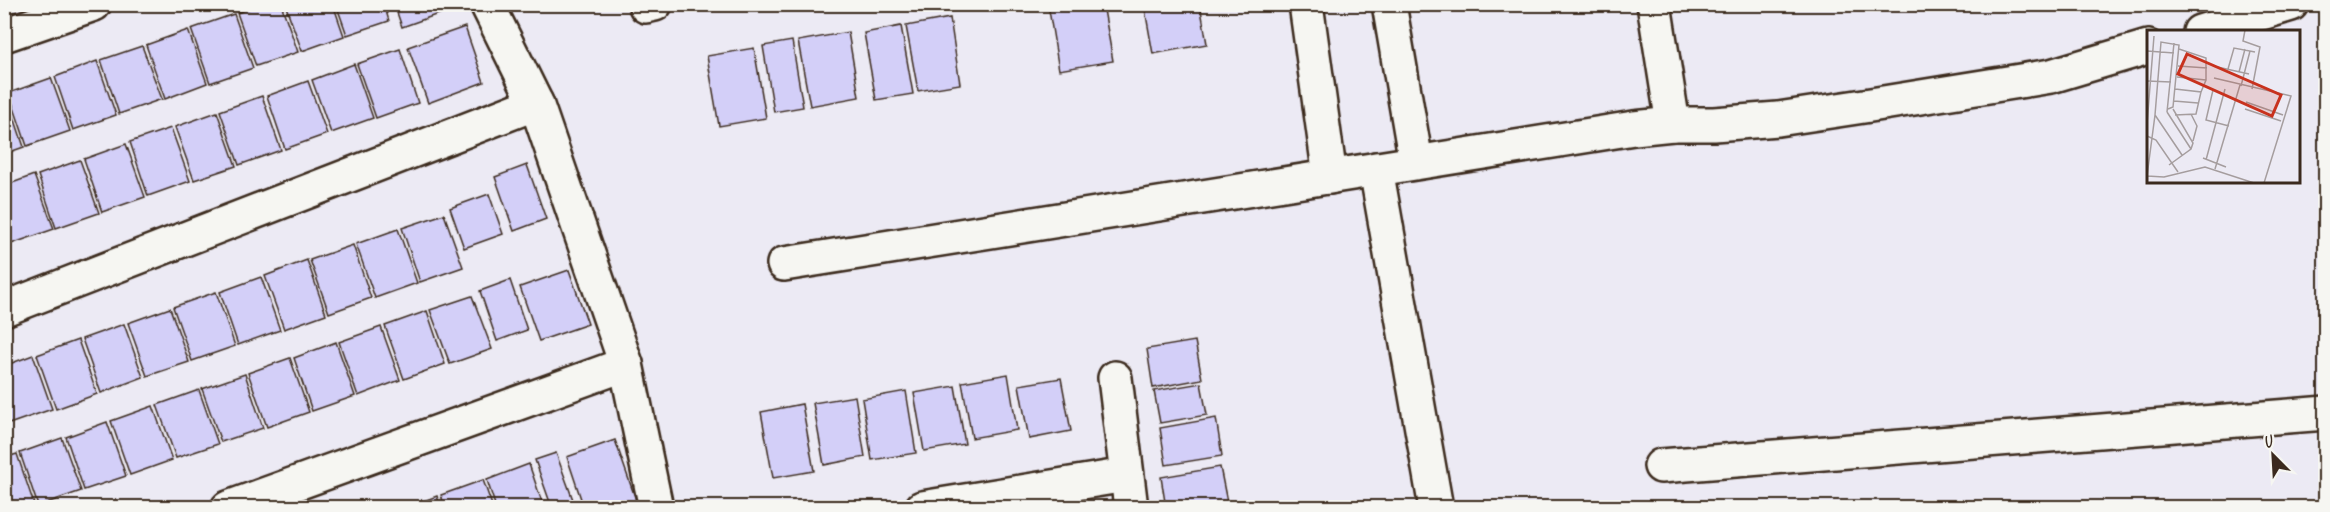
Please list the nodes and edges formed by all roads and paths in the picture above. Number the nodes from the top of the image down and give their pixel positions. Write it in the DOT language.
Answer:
graph roads {
  1 [pos="94,4"];
  2 [pos="487,4"];
  3 [pos="1306,4"];
  4 [pos="1389,4"];
  5 [pos="1654,4"];
  6 [pos="2291,4"];
  7 [pos="2206,30"];
  8 [pos="4,35"];
  9 [pos="2147,47"];
  10 [pos="536,103"];
  11 [pos="1673,124"];
  12 [pos="1416,162"];
  13 [pos="1376,169"];
  14 [pos="1330,177"];
  15 [pos="784,264"];
  16 [pos="4,309"];
  17 [pos="626,364"];
  18 [pos="1115,378"];
  19 [pos="2325,413"];
  20 [pos="1661,466"];
  21 [pos="1126,475"];
  22 [pos="228,507"];
  23 [pos="656,507"];
  24 [pos="922,507"];
  25 [pos="1131,507"];
  26 [pos="1436,507"];
  1 -- 8 [label="street"];
  2 -- 10 [label="street"];
  3 -- 14 [label="street"];
  4 -- 12 [label="street"];
  5 -- 11 [label="street"];
  6 -- 7 [label="street"];
  9 -- 11 [label="street"];
  10 -- 16 [label="street"];
  10 -- 17 [label="street"];
  11 -- 12 [label="street"];
  12 -- 13 [label="street"];
  13 -- 14 [label="street"];
  13 -- 26 [label="street"];
  14 -- 15 [label="street"];
  17 -- 22 [label="street"];
  17 -- 23 [label="street"];
  18 -- 21 [label="street"];
  19 -- 20 [label="street"];
  21 -- 24 [label="street"];
  21 -- 25 [label="street"];
}
